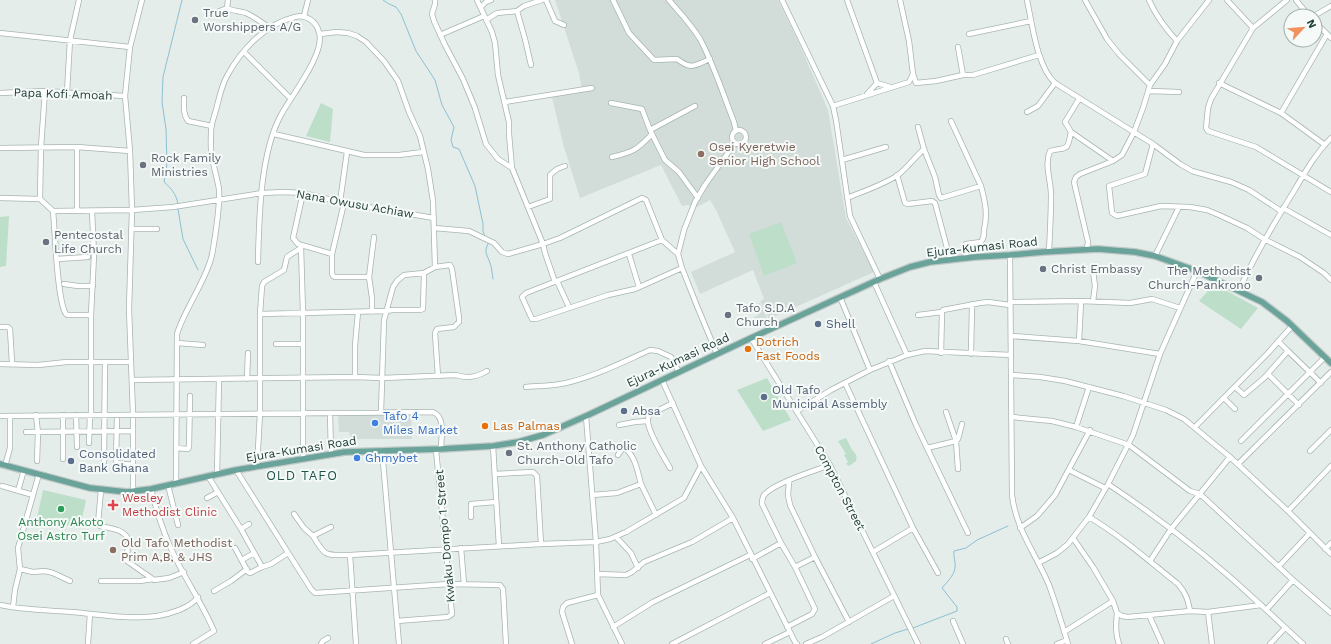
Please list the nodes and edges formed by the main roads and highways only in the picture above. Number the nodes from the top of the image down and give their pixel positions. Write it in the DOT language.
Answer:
graph roads {
  1 [pos="1331,363"];
  2 [pos="3,465"];
  1 -- 2 [label="main road, Ejura-Kumasi Road"];
}
